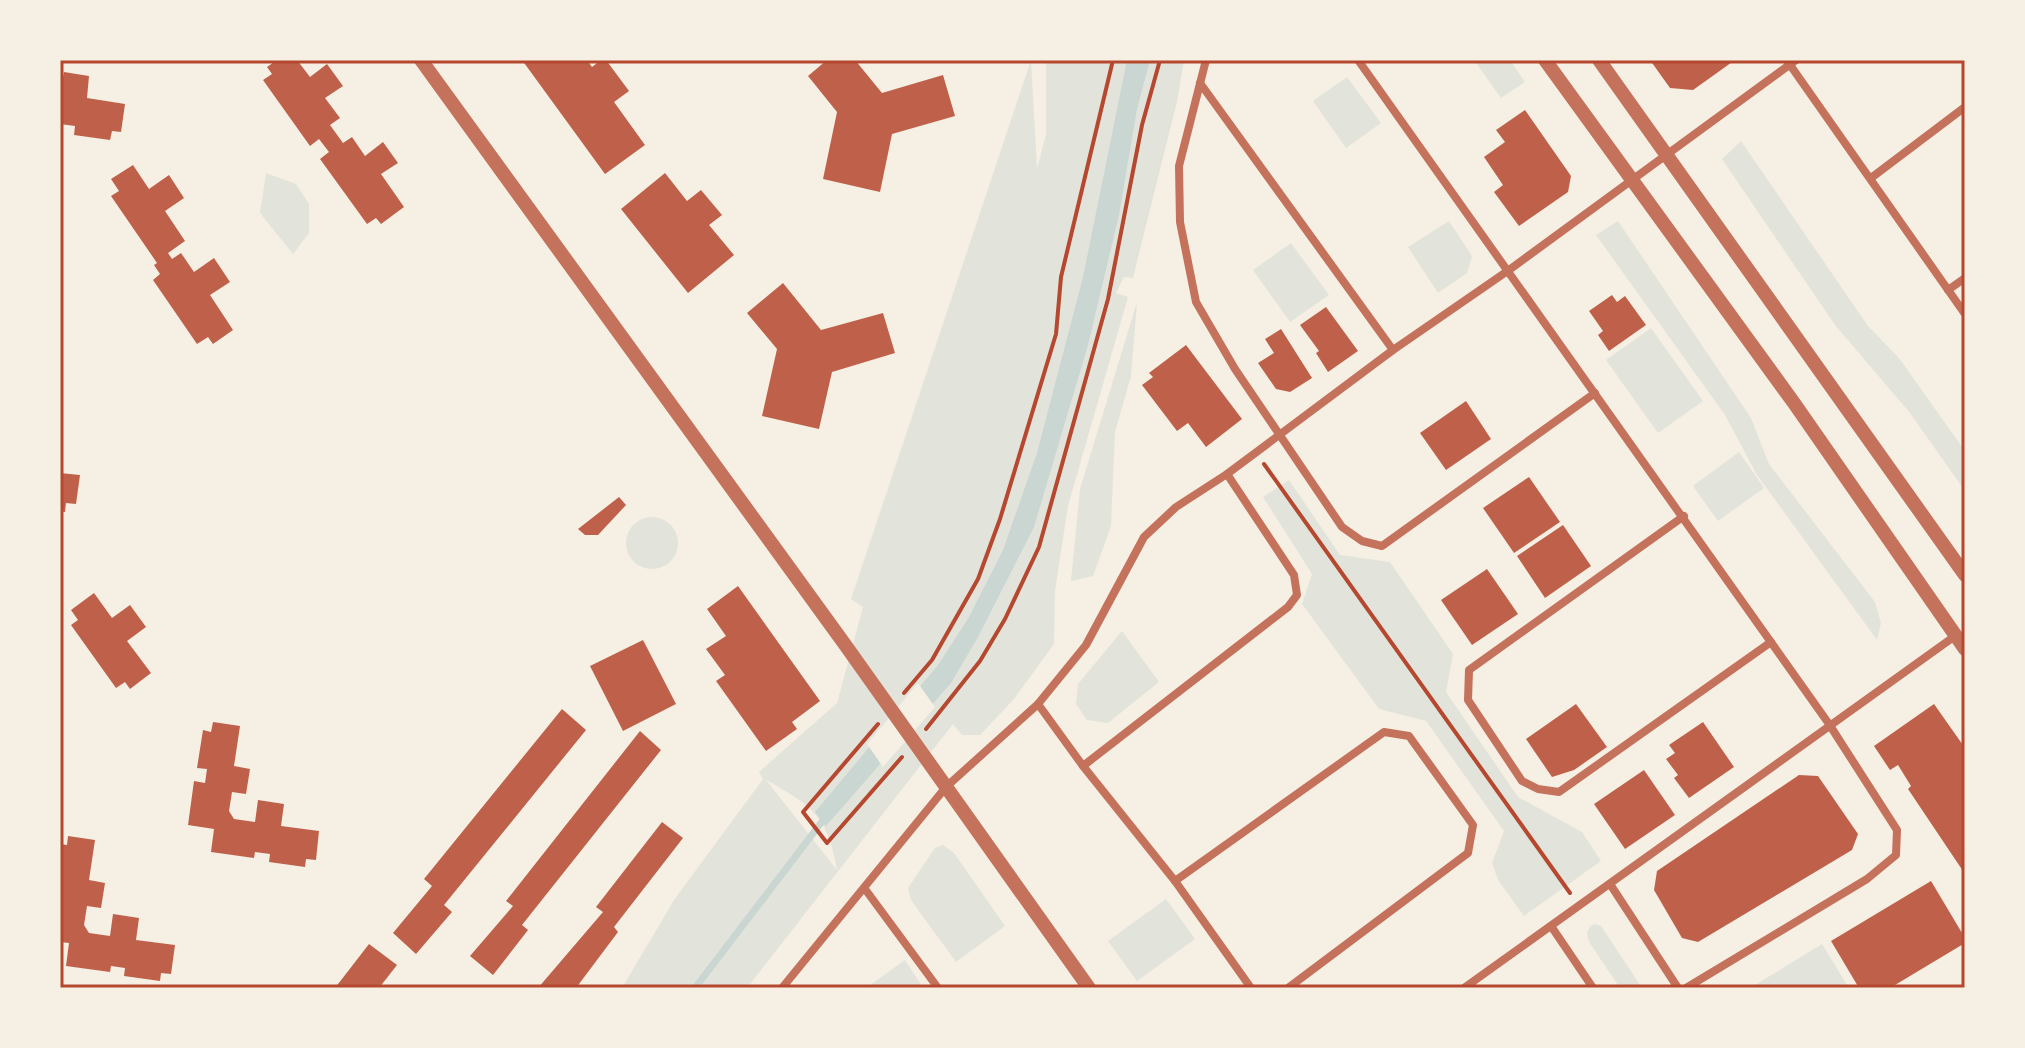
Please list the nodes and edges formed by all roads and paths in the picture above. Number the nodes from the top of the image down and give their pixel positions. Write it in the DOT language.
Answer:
graph roads {
  1 [pos="421,60"];
  2 [pos="1113,60"];
  3 [pos="1160,60"];
  4 [pos="1206,60"];
  5 [pos="1358,60"];
  6 [pos="1545,60"];
  7 [pos="1599,60"];
  8 [pos="1791,61"];
  9 [pos="1200,83"];
  10 [pos="1965,107"];
  11 [pos="1667,155"];
  12 [pos="1871,178"];
  13 [pos="1632,181"];
  14 [pos="1509,270"];
  15 [pos="1965,278"];
  16 [pos="1948,290"];
  17 [pos="1965,314"];
  18 [pos="1393,350"];
  19 [pos="1595,393"];
  20 [pos="1279,434"];
  21 [pos="1256,452"];
  22 [pos="1227,474"];
  23 [pos="1684,516"];
  24 [pos="1965,575"];
  25 [pos="1955,636"];
  26 [pos="1771,642"];
  27 [pos="1965,649"];
  28 [pos="902,695"];
  29 [pos="1038,704"];
  30 [pos="882,719"];
  31 [pos="1829,724"];
  32 [pos="921,735"];
  33 [pos="910,747"];
  34 [pos="1083,766"];
  35 [pos="946,787"];
  36 [pos="1175,881"];
  37 [pos="1610,884"];
  38 [pos="865,889"];
  39 [pos="1579,905"];
  40 [pos="1551,926"];
  41 [pos="782,988"];
  42 [pos="938,988"];
  43 [pos="1089,988"];
  44 [pos="1251,988"];
  45 [pos="1288,988"];
  46 [pos="1464,988"];
  47 [pos="1593,988"];
  48 [pos="1678,988"];
  49 [pos="1686,988"];
  1 -- 35 [label="street"];
  2 -- 28 [label="path"];
  3 -- 32 [label="path"];
  4 -- 9 [label="street"];
  5 -- 14 [label="street"];
  6 -- 13 [label="street"];
  7 -- 11 [label="street"];
  8 -- 11 [label="street"];
  8 -- 12 [label="street"];
  9 -- 18 [label="street"];
  9 -- 20 [label="street"];
  10 -- 12 [label="street"];
  11 -- 13 [label="street"];
  11 -- 24 [label="street"];
  12 -- 16 [label="street"];
  13 -- 14 [label="street"];
  13 -- 25 [label="street"];
  14 -- 18 [label="street"];
  14 -- 19 [label="street"];
  15 -- 16 [label="street"];
  16 -- 17 [label="street"];
  18 -- 20 [label="street"];
  19 -- 20 [label="street"];
  19 -- 23 [label="street"];
  20 -- 21 [label="street"];
  21 -- 22 [label="street"];
  21 -- 39 [label="path"];
  22 -- 29 [label="street"];
  22 -- 34 [label="street"];
  23 -- 26 [label="street"];
  23 -- 26 [label="street"];
  25 -- 27 [label="street"];
  25 -- 31 [label="street"];
  26 -- 31 [label="street"];
  29 -- 34 [label="street"];
  29 -- 35 [label="street"];
  30 -- 33 [label="path"];
  31 -- 37 [label="street"];
  31 -- 49 [label="street"];
  34 -- 36 [label="street"];
  35 -- 38 [label="street"];
  35 -- 43 [label="street"];
  36 -- 44 [label="street"];
  36 -- 45 [label="street"];
  37 -- 39 [label="street"];
  37 -- 48 [label="street"];
  38 -- 41 [label="street"];
  38 -- 42 [label="street"];
  39 -- 40 [label="street"];
  40 -- 46 [label="street"];
  40 -- 47 [label="street"];
}
